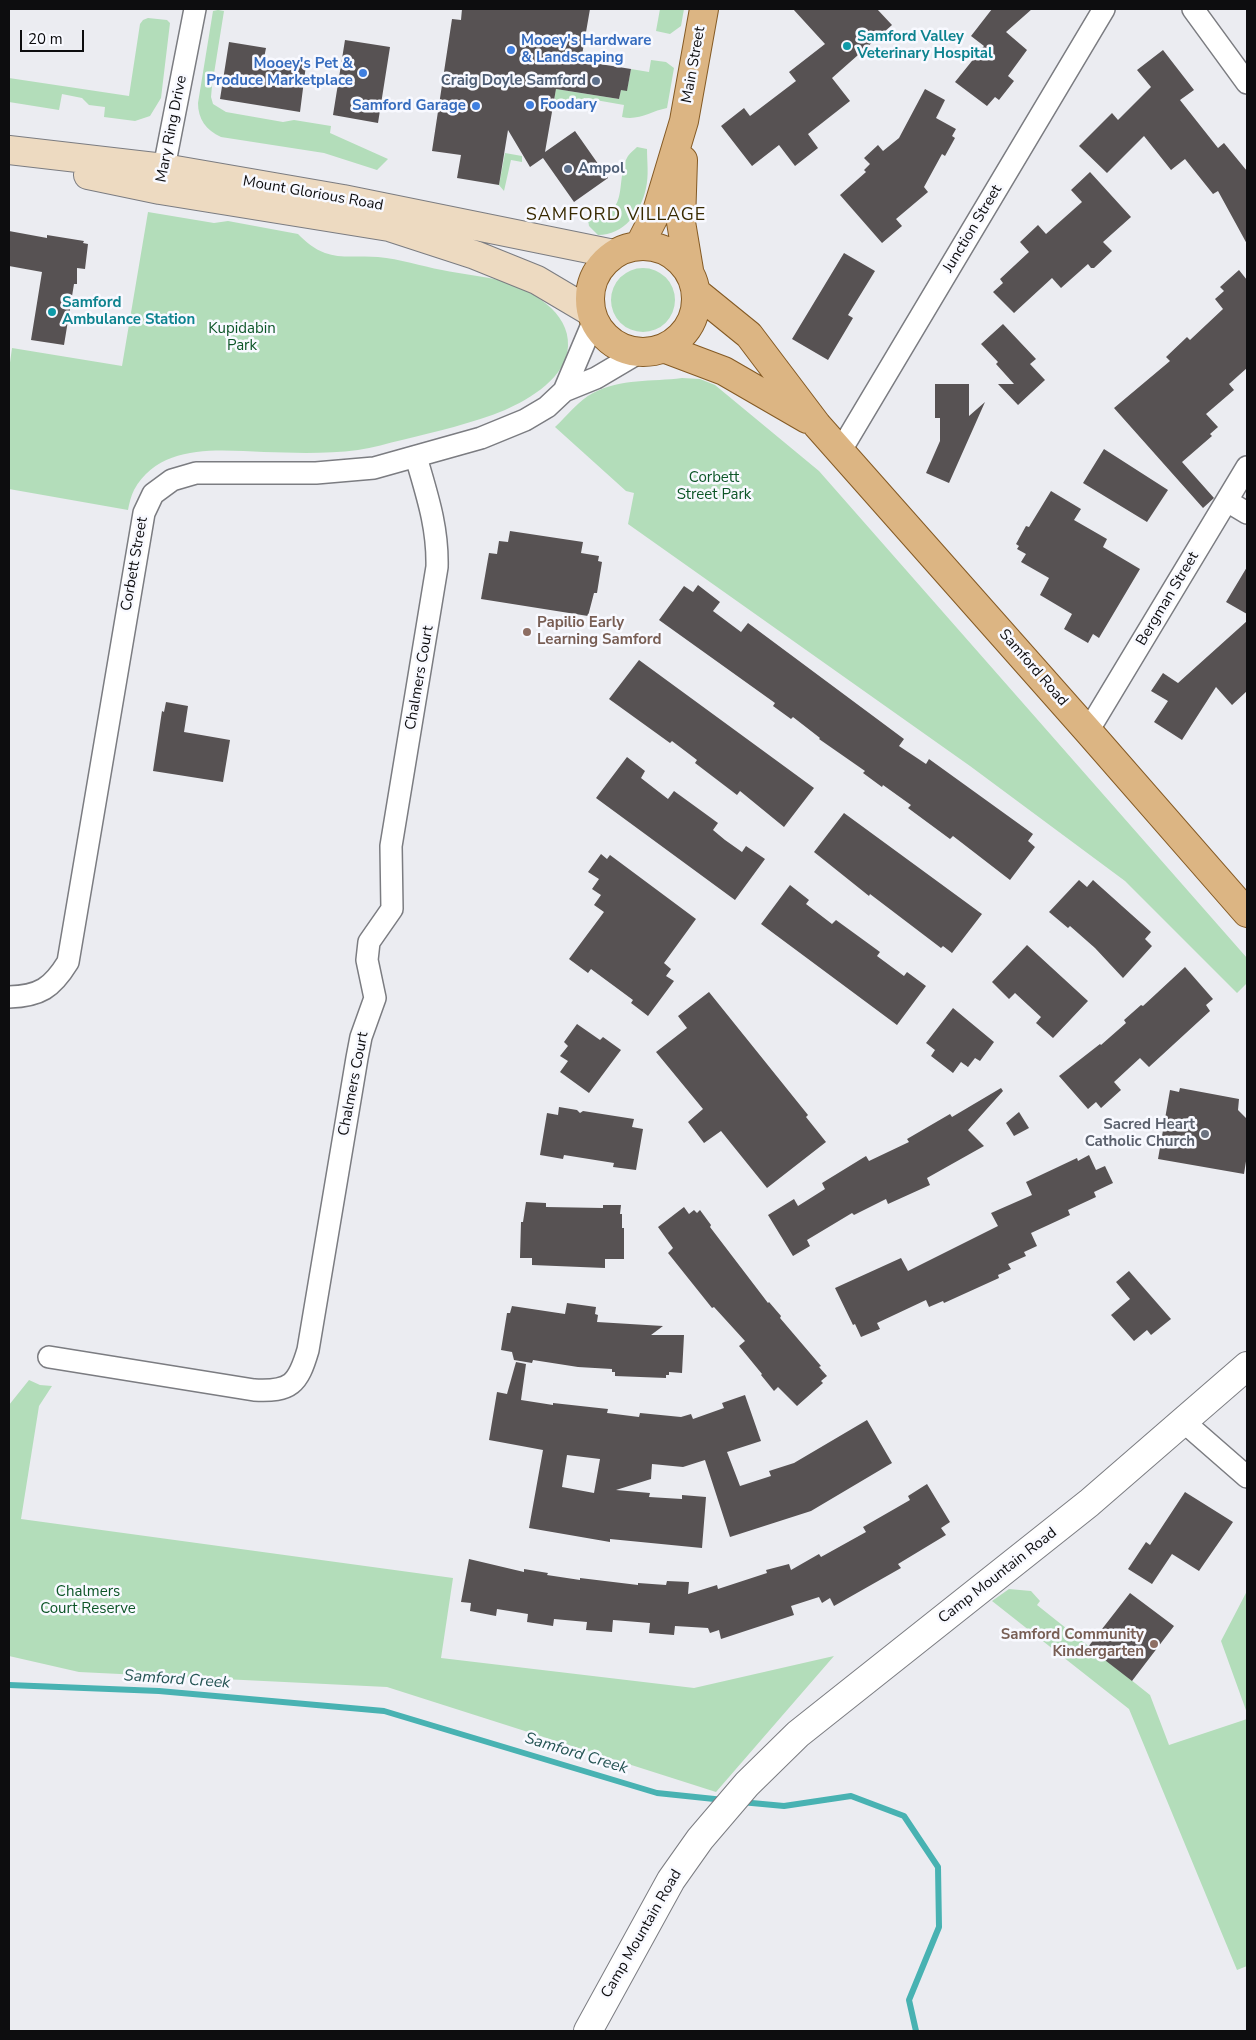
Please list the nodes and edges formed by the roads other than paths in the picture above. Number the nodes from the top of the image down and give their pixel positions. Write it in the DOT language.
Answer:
graph roads {
  1 [pos="195,9"];
  2 [pos="704,9"];
  3 [pos="1104,9"];
  4 [pos="1193,9"];
  5 [pos="1247,83"];
  6 [pos="684,121"];
  7 [pos="9,150"];
  8 [pos="9,160"];
  9 [pos="162,179"];
  10 [pos="514,234"];
  11 [pos="639,246"];
  12 [pos="614,254"];
  13 [pos="527,276"];
  14 [pos="692,281"];
  15 [pos="593,316"];
  16 [pos="652,350"];
  17 [pos="564,391"];
  18 [pos="817,425"];
  19 [pos="841,450"];
  20 [pos="416,457"];
  21 [pos="1247,467"];
  22 [pos="1227,501"];
  23 [pos="1247,513"];
  24 [pos="1088,731"];
  25 [pos="1247,913"];
  26 [pos="9,997"];
  27 [pos="49,1357"];
  28 [pos="1247,1366"];
  29 [pos="1184,1422"];
  30 [pos="1247,1477"];
  31 [pos="588,2031"];
  1 -- 9 [label="street, Mary Ring Drive"];
  2 -- 6 [label="main road, Main Street"];
  3 -- 19 [label="street, Junction Street"];
  4 -- 5 [label="street"];
  6 -- 11 [label="main road, Main Street"];
  6 -- 14 [label="main road, Main Street"];
  7 -- 9 [label="main road, Mount Glorious Road"];
  8 -- 9 [label="main road, Mount Glorious Road"];
  9 -- 10 [label="main road, Mount Glorious Road"];
  9 -- 13 [label="main road, Mount Glorious Road"];
  10 -- 12 [label="main road, Mount Glorious Road"];
  10 -- 13 [label="main road"];
  11 -- 12 [label="main road"];
  11 -- 14 [label="main road"];
  12 -- 15 [label="main road"];
  13 -- 15 [label="main road, Mount Glorious Road"];
  14 -- 16 [label="main road"];
  14 -- 18 [label="main road, Samford Road"];
  15 -- 16 [label="main road"];
  15 -- 17 [label="street, Corbett Street"];
  16 -- 17 [label="street, Corbett Street"];
  16 -- 18 [label="main road, Samford Road"];
  17 -- 20 [label="street, Corbett Street"];
  18 -- 19 [label="main road, Samford Road"];
  19 -- 24 [label="main road, Samford Road"];
  20 -- 26 [label="street, Corbett Street"];
  20 -- 27 [label="street, Chalmers Court"];
  21 -- 22 [label="street, Bergman Street"];
  22 -- 23 [label="street"];
  22 -- 24 [label="street, Bergman Street"];
  24 -- 25 [label="main road, Samford Road"];
  28 -- 29 [label="street, Camp Mountain Road"];
  29 -- 30 [label="street"];
  29 -- 31 [label="street, Camp Mountain Road"];
}
